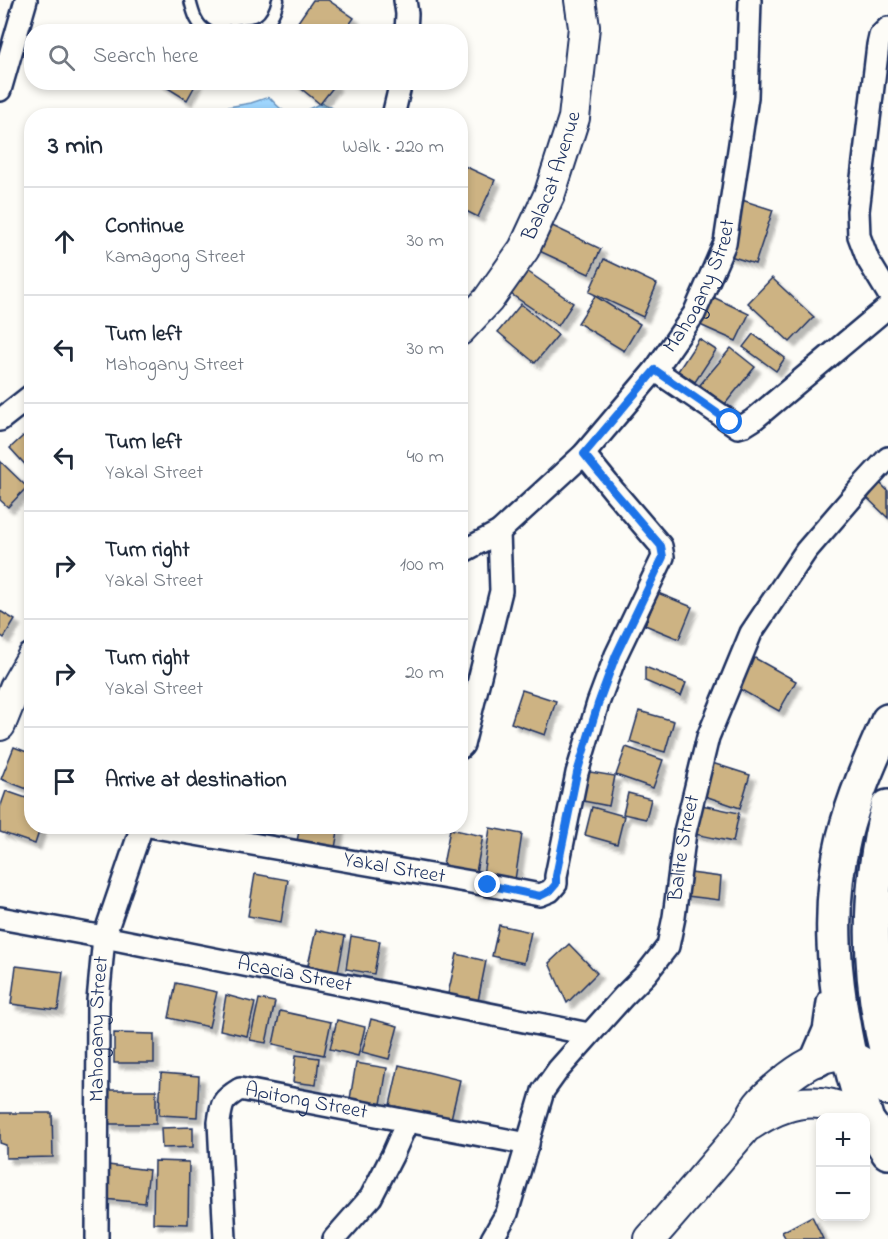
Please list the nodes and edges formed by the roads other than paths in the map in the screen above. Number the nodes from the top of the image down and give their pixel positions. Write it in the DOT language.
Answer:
graph roads {
  1 [pos="26,0"];
  2 [pos="190,0"];
  3 [pos="278,0"];
  4 [pos="405,0"];
  5 [pos="580,0"];
  6 [pos="750,0"];
  7 [pos="199,24"];
  8 [pos="263,24"];
  9 [pos="406,24"];
  10 [pos="888,28"];
  11 [pos="0,90"];
  12 [pos="399,90"];
  13 [pos="395,108"];
  14 [pos="888,293"];
  15 [pos="888,307"];
  16 [pos="468,321"];
  17 [pos="655,370"];
  18 [pos="24,401"];
  19 [pos="0,420"];
  20 [pos="584,454"];
  21 [pos="888,458"];
  22 [pos="499,532"];
  23 [pos="468,549"];
  24 [pos="24,672"];
  25 [pos="888,721"];
  26 [pos="0,725"];
  27 [pos="468,727"];
  28 [pos="888,807"];
  29 [pos="139,834"];
  30 [pos="195,834"];
  31 [pos="0,918"];
  32 [pos="104,937"];
  33 [pos="589,1034"];
  34 [pos="888,1057"];
  35 [pos="833,1058"];
  36 [pos="888,1090"];
  37 [pos="854,1113"];
  38 [pos="860,1113"];
  39 [pos="407,1122"];
  40 [pos="870,1127"];
  41 [pos="745,1128"];
  42 [pos="528,1144"];
  43 [pos="888,1152"];
  44 [pos="97,1239"];
  45 [pos="225,1239"];
  46 [pos="334,1239"];
  47 [pos="492,1239"];
  48 [pos="650,1239"];
  1 -- 11 [label="street"];
  2 -- 7 [label="lane"];
  3 -- 8 [label="lane"];
  4 -- 9 [label="street"];
  5 -- 16 [label="street, Balacat Avenue"];
  6 -- 17 [label="street, Mahogany Street"];
  10 -- 14 [label="street"];
  12 -- 13 [label="street"];
  15 -- 17 [label="street"];
  17 -- 20 [label="street, Mahogany Street"];
  18 -- 19 [label="street"];
  20 -- 22 [label="street, Mahogany Street"];
  20 -- 30 [label="street, Yakal Street"];
  21 -- 33 [label="street, Balite Street"];
  22 -- 23 [label="street, Mahogany Street"];
  22 -- 27 [label="street"];
  24 -- 26 [label="street"];
  25 -- 35 [label="main road"];
  28 -- 34 [label="main road"];
  29 -- 32 [label="street, Mahogany Street"];
  31 -- 32 [label="street, Acacia Street"];
  32 -- 33 [label="street, Acacia Street"];
  32 -- 44 [label="street, Mahogany Street"];
  33 -- 42 [label="street, Balite Street"];
  35 -- 36 [label="street"];
  35 -- 38 [label="main road"];
  35 -- 41 [label="street"];
  37 -- 41 [label="street"];
  39 -- 42 [label="street, Apitong Street"];
  39 -- 45 [label="street, Apitong Street"];
  39 -- 46 [label="street"];
  40 -- 43 [label="main road"];
  41 -- 48 [label="street"];
  42 -- 47 [label="street, Balite Street"];
}
